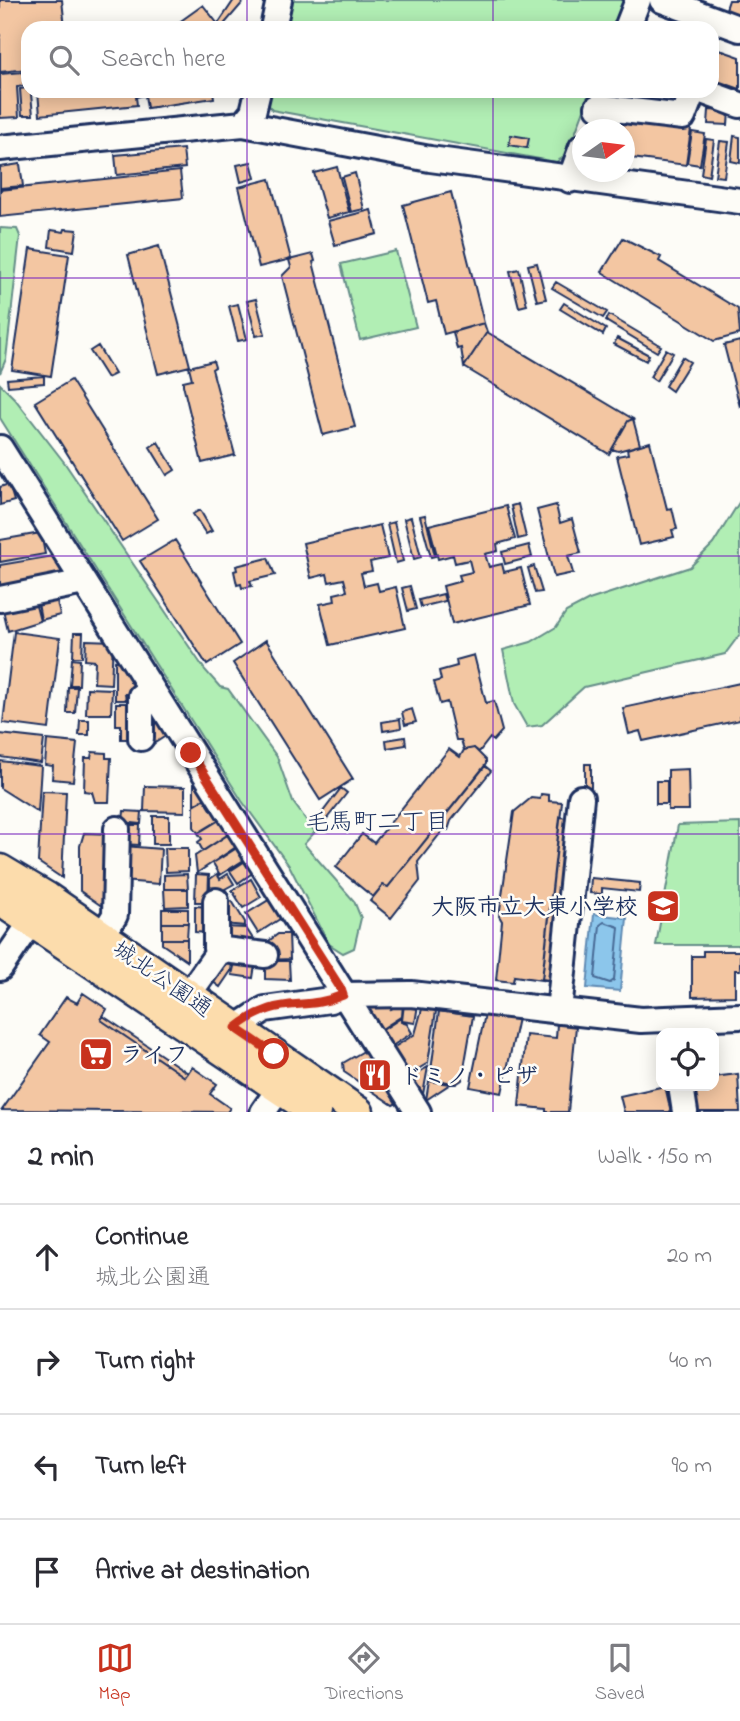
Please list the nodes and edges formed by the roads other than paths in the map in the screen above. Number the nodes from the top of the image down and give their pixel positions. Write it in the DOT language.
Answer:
graph roads {
  1 [pos="279,0"];
  2 [pos="638,0"];
  3 [pos="662,0"];
  4 [pos="274,21"];
  5 [pos="630,21"];
  6 [pos="706,21"];
  7 [pos="719,97"];
  8 [pos="256,98"];
  9 [pos="690,98"];
  10 [pos="740,105"];
  11 [pos="597,109"];
  12 [pos="243,124"];
  13 [pos="0,148"];
  14 [pos="572,175"];
  15 [pos="570,180"];
  16 [pos="740,201"];
  17 [pos="0,448"];
  18 [pos="84,582"];
  19 [pos="0,599"];
  20 [pos="151,690"];
  21 [pos="141,738"];
  22 [pos="581,798"];
  23 [pos="117,829"];
  24 [pos="0,870"];
  25 [pos="216,901"];
  26 [pos="1,905"];
  27 [pos="40,910"];
  28 [pos="102,936"];
  29 [pos="220,950"];
  30 [pos="265,956"];
  31 [pos="0,968"];
  32 [pos="188,995"];
  33 [pos="343,995"];
  34 [pos="559,1011"];
  35 [pos="740,1016"];
  36 [pos="672,1025"];
  37 [pos="229,1039"];
  38 [pos="682,1091"];
  39 [pos="271,1100"];
  40 [pos="316,1112"];
  41 [pos="358,1112"];
  42 [pos="418,1112"];
  43 [pos="685,1112"];
  1 -- 4 [label="street"];
  2 -- 5 [label="street"];
  3 -- 6 [label="street"];
  7 -- 10 [label="street"];
  8 -- 12 [label="street"];
  9 -- 11 [label="street"];
  12 -- 13 [label="street"];
  12 -- 15 [label="street"];
  14 -- 15 [label="street"];
  15 -- 16 [label="street"];
  17 -- 18 [label="street"];
  18 -- 19 [label="street"];
  18 -- 20 [label="street"];
  20 -- 21 [label="street"];
  20 -- 33 [label="street"];
  22 -- 34 [label="street"];
  23 -- 28 [label="street"];
  24 -- 27 [label="main road, 城北公園通"];
  25 -- 29 [label="street"];
  26 -- 27 [label="main road, 城北公園通"];
  27 -- 28 [label="main road, 城北公園通"];
  27 -- 31 [label="street"];
  27 -- 37 [label="main road, 城北公園通"];
  28 -- 32 [label="main road, 城北公園通"];
  29 -- 30 [label="street"];
  29 -- 32 [label="street"];
  32 -- 37 [label="main road, 城北公園通"];
  33 -- 34 [label="street"];
  33 -- 37 [label="street"];
  33 -- 42 [label="street"];
  34 -- 36 [label="street"];
  35 -- 36 [label="street"];
  37 -- 39 [label="main road, 城北公園通"];
  37 -- 41 [label="main road, 城北公園通"];
  38 -- 43 [label="street"];
  39 -- 40 [label="main road, 城北公園通"];
}
